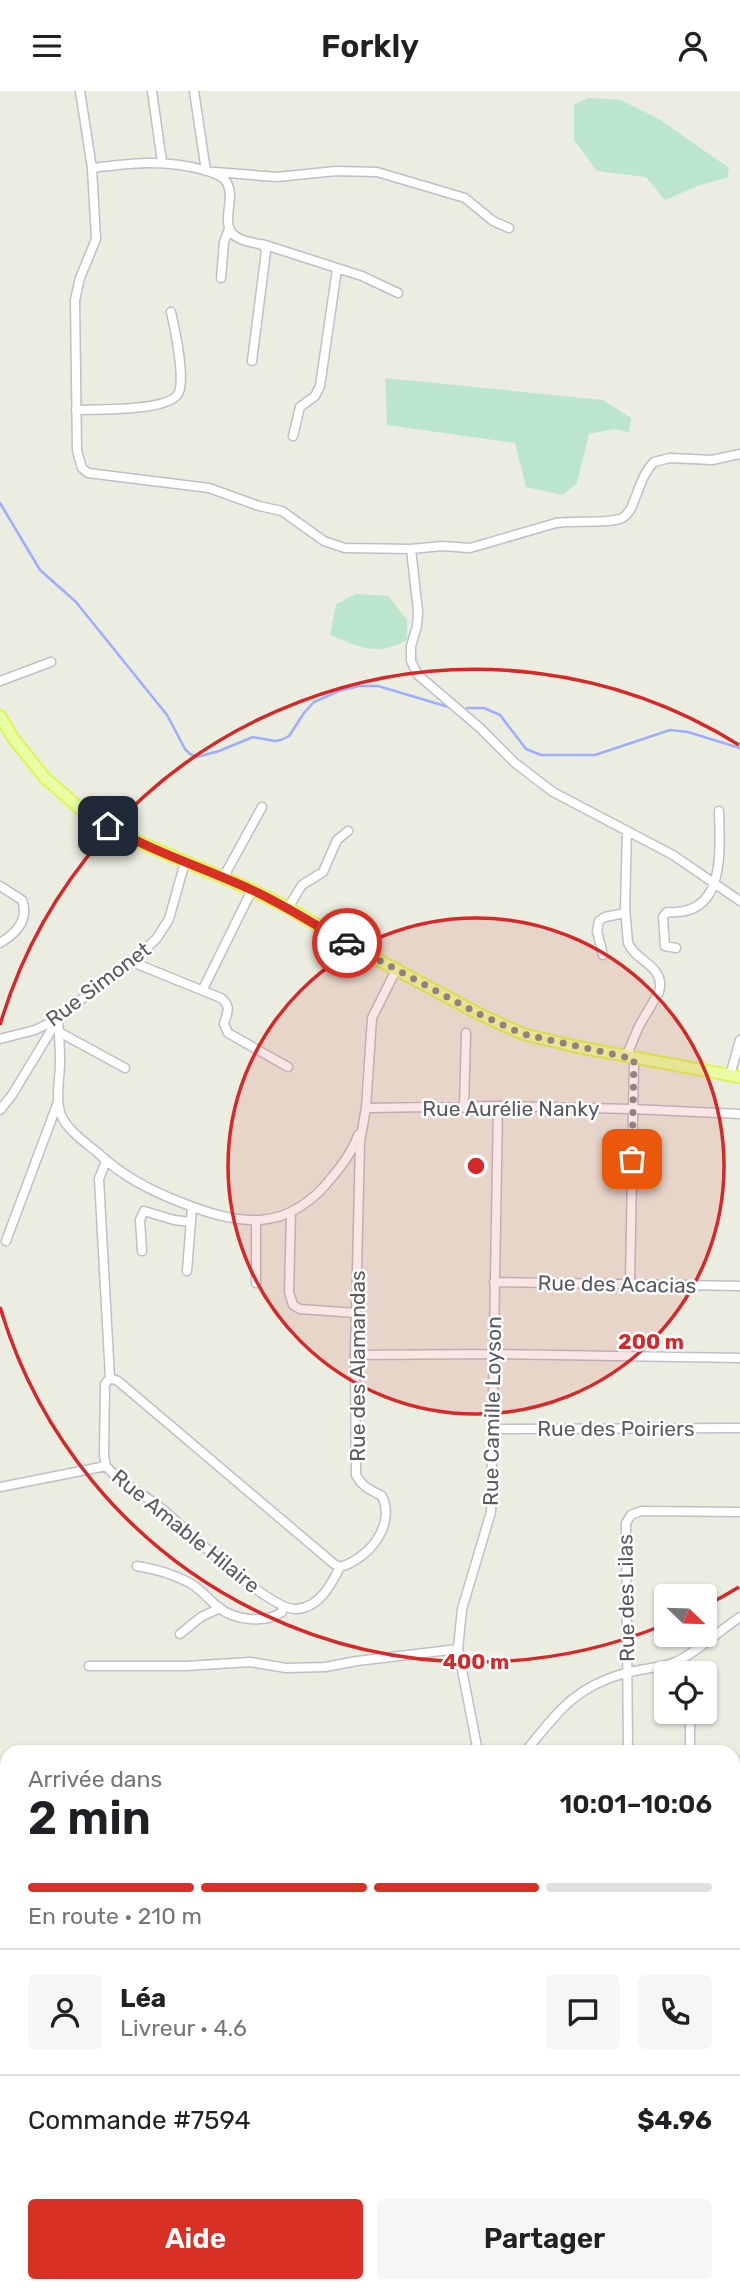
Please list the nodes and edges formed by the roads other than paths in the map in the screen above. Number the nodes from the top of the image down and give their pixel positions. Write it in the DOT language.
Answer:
graph roads {
  1 [pos="80,91"];
  2 [pos="152,91"];
  3 [pos="194,91"];
  4 [pos="162,162"];
  5 [pos="92,168"];
  6 [pos="209,171"];
  7 [pos="509,228"];
  8 [pos="229,229"];
  9 [pos="259,243"];
  10 [pos="338,268"];
  11 [pos="221,278"];
  12 [pos="398,293"];
  13 [pos="172,312"];
  14 [pos="252,361"];
  15 [pos="75,409"];
  16 [pos="293,436"];
  17 [pos="740,454"];
  18 [pos="411,548"];
  19 [pos="51,662"];
  20 [pos="0,681"];
  21 [pos="0,716"];
  22 [pos="262,807"];
  23 [pos="719,811"];
  24 [pos="348,831"];
  25 [pos="626,831"];
  26 [pos="185,862"];
  27 [pos="223,878"];
  28 [pos="715,885"];
  29 [pos="0,886"];
  30 [pos="253,890"];
  31 [pos="740,901"];
  32 [pos="288,908"];
  33 [pos="625,913"];
  34 [pos="2,942"];
  35 [pos="676,948"];
  36 [pos="603,955"];
  37 [pos="132,962"];
  38 [pos="396,970"];
  39 [pos="203,989"];
  40 [pos="58,1019"];
  41 [pos="59,1032"];
  42 [pos="466,1033"];
  43 [pos="0,1039"];
  44 [pos="740,1040"];
  45 [pos="630,1058"];
  46 [pos="289,1067"];
  47 [pos="125,1068"];
  48 [pos="735,1077"];
  49 [pos="58,1102"];
  50 [pos="498,1106"];
  51 [pos="366,1108"];
  52 [pos="464,1108"];
  53 [pos="632,1109"];
  54 [pos="0,1111"];
  55 [pos="740,1114"];
  56 [pos="106,1161"];
  57 [pos="192,1207"];
  58 [pos="291,1212"];
  59 [pos="191,1221"];
  60 [pos="256,1221"];
  61 [pos="6,1241"];
  62 [pos="142,1251"];
  63 [pos="187,1271"];
  64 [pos="494,1282"];
  65 [pos="256,1283"];
  66 [pos="630,1285"];
  67 [pos="740,1286"];
  68 [pos="356,1313"];
  69 [pos="493,1354"];
  70 [pos="355,1355"];
  71 [pos="740,1358"];
  72 [pos="114,1380"];
  73 [pos="740,1428"];
  74 [pos="492,1429"];
  75 [pos="106,1466"];
  76 [pos="0,1487"];
  77 [pos="740,1512"];
  78 [pos="137,1566"];
  79 [pos="340,1567"];
  80 [pos="220,1608"];
  81 [pos="283,1608"];
  82 [pos="740,1617"];
  83 [pos="180,1634"];
  84 [pos="458,1649"];
  85 [pos="677,1661"];
  86 [pos="89,1666"];
  87 [pos="654,1667"];
  88 [pos="627,1672"];
  89 [pos="690,1724"];
  90 [pos="477,1745"];
  91 [pos="531,1745"];
  92 [pos="628,1745"];
  93 [pos="690,1745"];
  1 -- 5 [label="street"];
  2 -- 4 [label="street"];
  3 -- 6 [label="street"];
  4 -- 5 [label="street"];
  4 -- 6 [label="street"];
  5 -- 15 [label="street"];
  6 -- 7 [label="street"];
  6 -- 8 [label="street"];
  8 -- 9 [label="street"];
  8 -- 11 [label="street"];
  9 -- 10 [label="street"];
  9 -- 14 [label="street"];
  10 -- 12 [label="street"];
  10 -- 16 [label="street"];
  13 -- 15 [label="street"];
  15 -- 18 [label="street"];
  17 -- 18 [label="street"];
  18 -- 25 [label="street"];
  19 -- 20 [label="street"];
  21 -- 26 [label="main road"];
  22 -- 27 [label="street"];
  23 -- 28 [label="street"];
  24 -- 32 [label="street"];
  25 -- 28 [label="street"];
  25 -- 33 [label="street"];
  26 -- 27 [label="main road"];
  26 -- 37 [label="street, Rue Simonet"];
  27 -- 30 [label="main road"];
  28 -- 31 [label="street"];
  28 -- 35 [label="street"];
  29 -- 34 [label="street"];
  30 -- 32 [label="main road"];
  30 -- 39 [label="street"];
  32 -- 38 [label="main road"];
  33 -- 36 [label="street"];
  33 -- 45 [label="street"];
  37 -- 39 [label="street"];
  37 -- 40 [label="street, Rue Simonet"];
  38 -- 45 [label="main road"];
  38 -- 51 [label="street, Rue des Alamandas"];
  39 -- 46 [label="street"];
  40 -- 41 [label="street"];
  40 -- 43 [label="street, Rue Simonet"];
  40 -- 54 [label="street"];
  41 -- 47 [label="street"];
  41 -- 49 [label="street"];
  42 -- 52 [label="street"];
  44 -- 48 [label="street"];
  45 -- 48 [label="main road"];
  45 -- 53 [label="street"];
  49 -- 56 [label="street"];
  49 -- 61 [label="street"];
  50 -- 52 [label="street, Rue Aurélie Nanky"];
  50 -- 53 [label="street, Rue Aurélie Nanky"];
  50 -- 64 [label="street, Rue Camille Loyson"];
  51 -- 52 [label="street, Rue Aurélie Nanky"];
  51 -- 58 [label="street"];
  51 -- 68 [label="street, Rue des Alamandas"];
  53 -- 55 [label="street, Rue Aurélie Nanky"];
  53 -- 66 [label="street"];
  56 -- 57 [label="street"];
  56 -- 72 [label="street, Rue Amable Hilaire"];
  57 -- 59 [label="street"];
  57 -- 60 [label="street"];
  58 -- 60 [label="street"];
  58 -- 68 [label="street"];
  59 -- 62 [label="street"];
  59 -- 63 [label="street"];
  60 -- 65 [label="street"];
  64 -- 66 [label="street, Rue des Acacias"];
  64 -- 69 [label="street, Rue Camille Loyson"];
  66 -- 67 [label="street, Rue des Acacias"];
  68 -- 70 [label="street, Rue des Alamandas"];
  69 -- 70 [label="street"];
  69 -- 71 [label="street"];
  69 -- 74 [label="street, Rue Camille Loyson"];
  70 -- 79 [label="street, Rue des Alamandas"];
  72 -- 75 [label="street, Rue Amable Hilaire"];
  72 -- 79 [label="street"];
  73 -- 74 [label="street, Rue des Poiriers"];
  74 -- 84 [label="street, Rue Camille Loyson"];
  75 -- 76 [label="street"];
  75 -- 81 [label="street, Rue Amable Hilaire"];
  77 -- 88 [label="street, Rue des Lilas"];
  78 -- 80 [label="street"];
  79 -- 81 [label="street"];
  80 -- 81 [label="street"];
  80 -- 83 [label="street"];
  82 -- 85 [label="street"];
  84 -- 86 [label="street"];
  84 -- 90 [label="street, Rue Camille Loyson"];
  87 -- 88 [label="street"];
  88 -- 91 [label="street"];
  88 -- 92 [label="street, Rue des Lilas"];
  89 -- 93 [label="street"];
}
